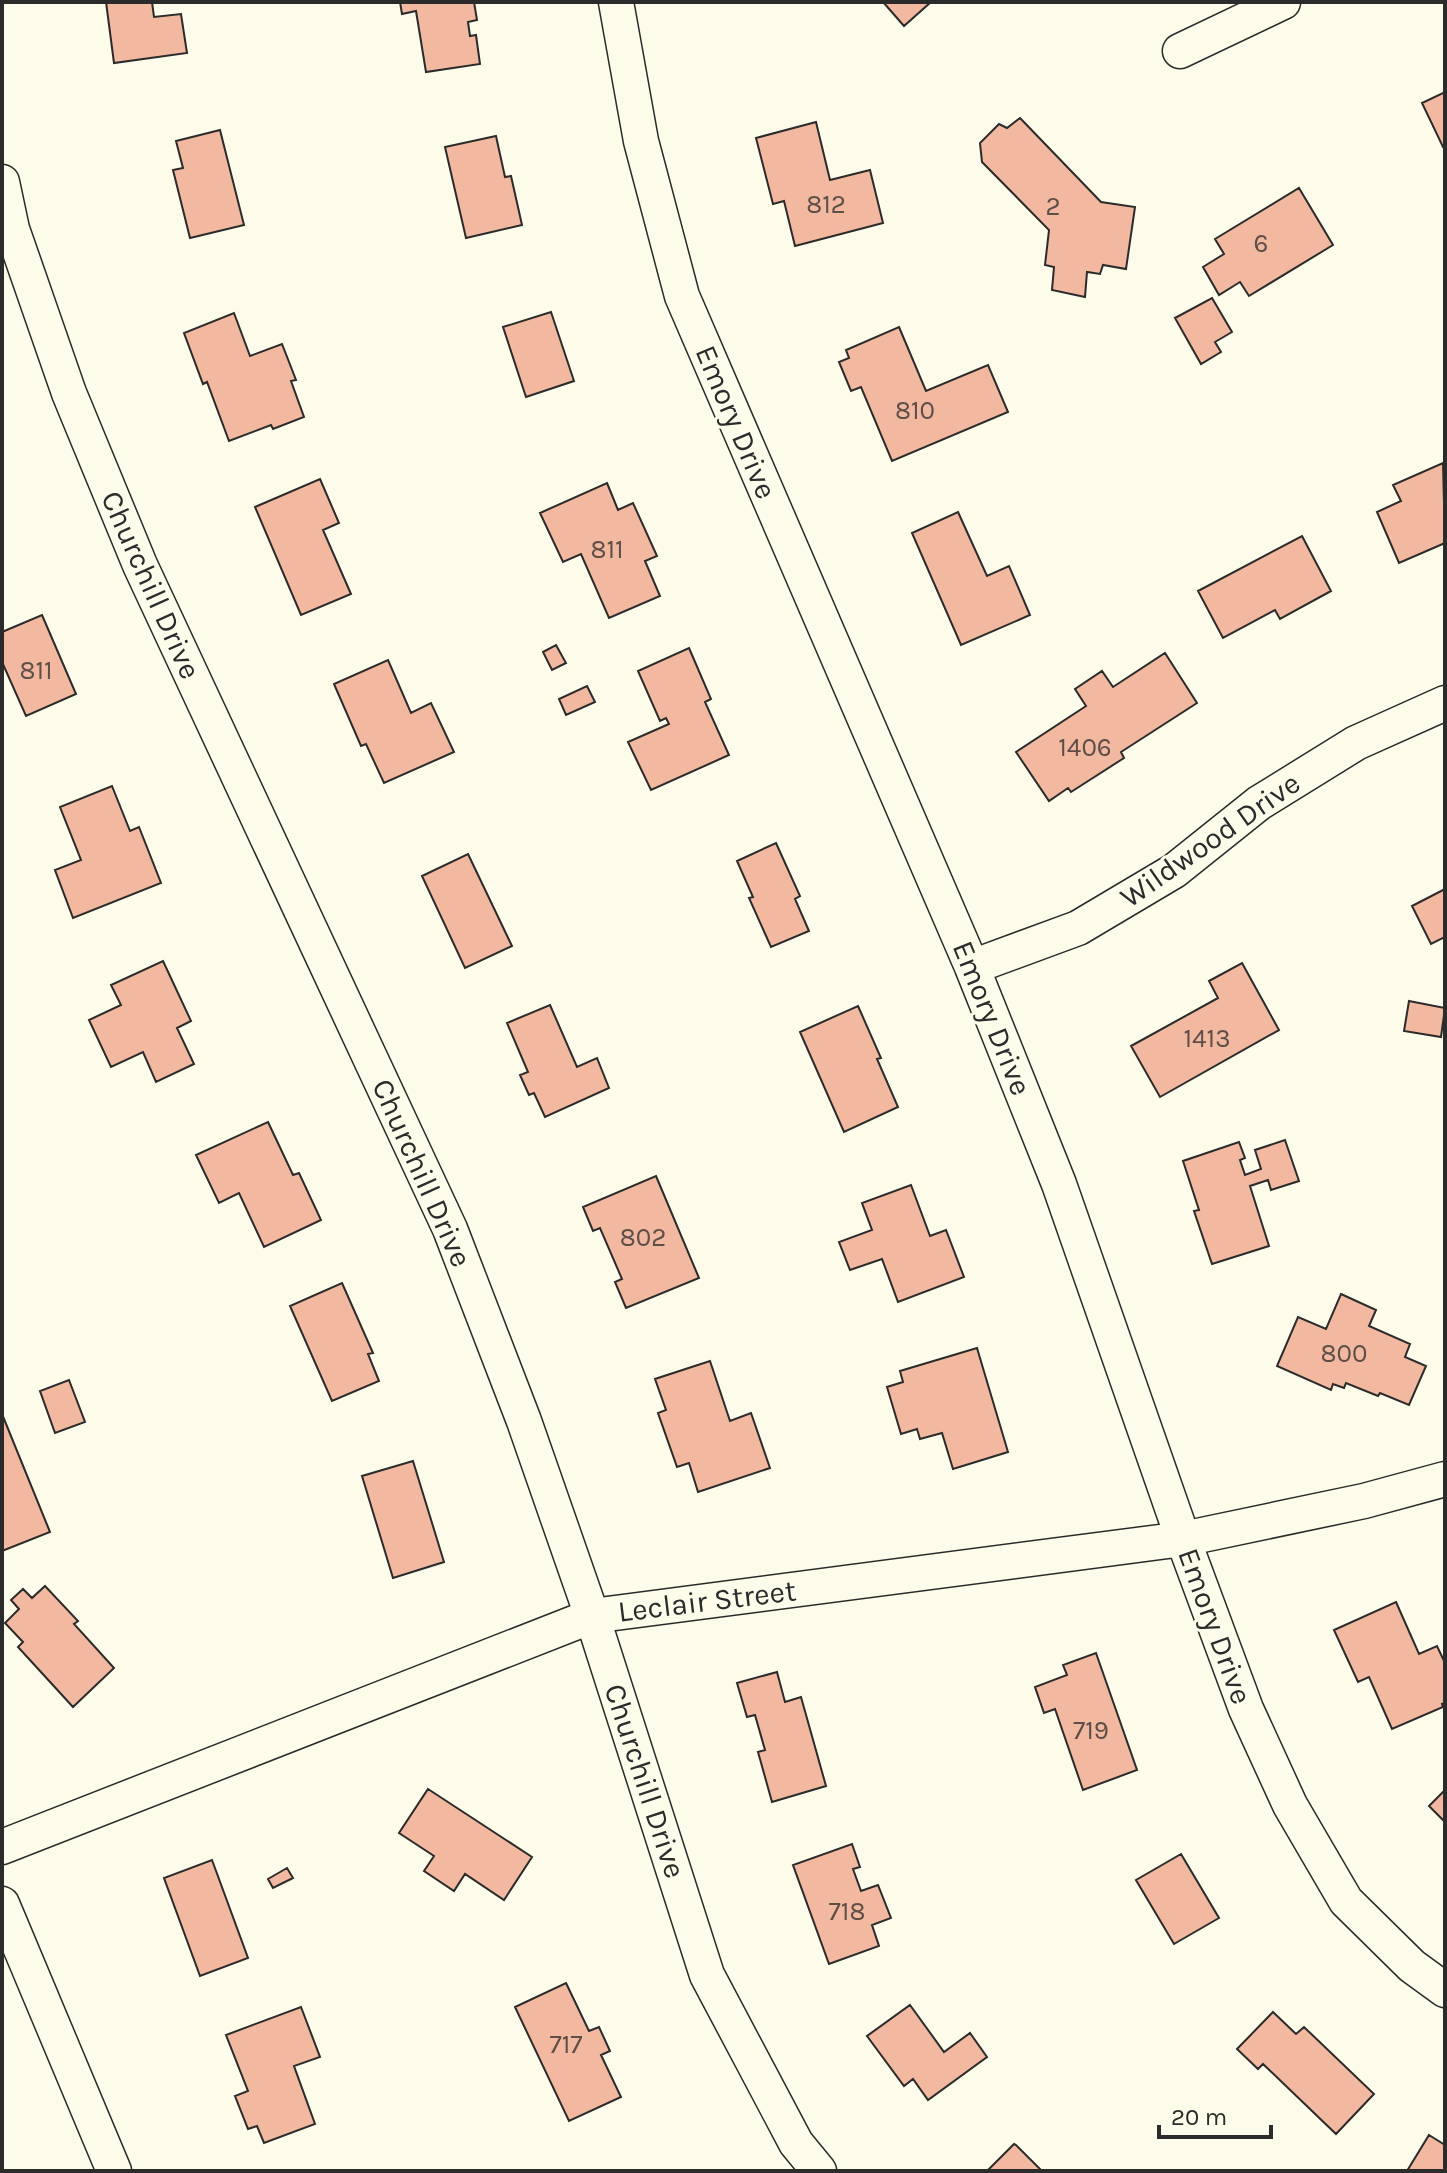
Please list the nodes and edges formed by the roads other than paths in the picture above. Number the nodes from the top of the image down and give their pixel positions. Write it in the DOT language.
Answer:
graph roads {
  1 [pos="616,2"];
  2 [pos="1283,2"];
  3 [pos="1180,51"];
  4 [pos="2,182"];
  5 [pos="1445,703"];
  6 [pos="972,967"];
  7 [pos="1445,1479"];
  8 [pos="1183,1539"];
  9 [pos="592,1616"];
  10 [pos="2,1847"];
  11 [pos="2,1904"];
  12 [pos="1445,1990"];
  13 [pos="114,2171"];
  14 [pos="819,2171"];
  1 -- 6 [label="street, Emory Drive"];
  2 -- 3 [label="street"];
  4 -- 9 [label="street, Churchill Drive"];
  5 -- 6 [label="street, Wildwood Drive"];
  6 -- 8 [label="street, Emory Drive"];
  7 -- 8 [label="street, Leclair Street"];
  8 -- 9 [label="street, Leclair Street"];
  8 -- 12 [label="street, Emory Drive"];
  9 -- 10 [label="street, Leclair Street"];
  9 -- 14 [label="street, Churchill Drive"];
  11 -- 13 [label="street"];
}
